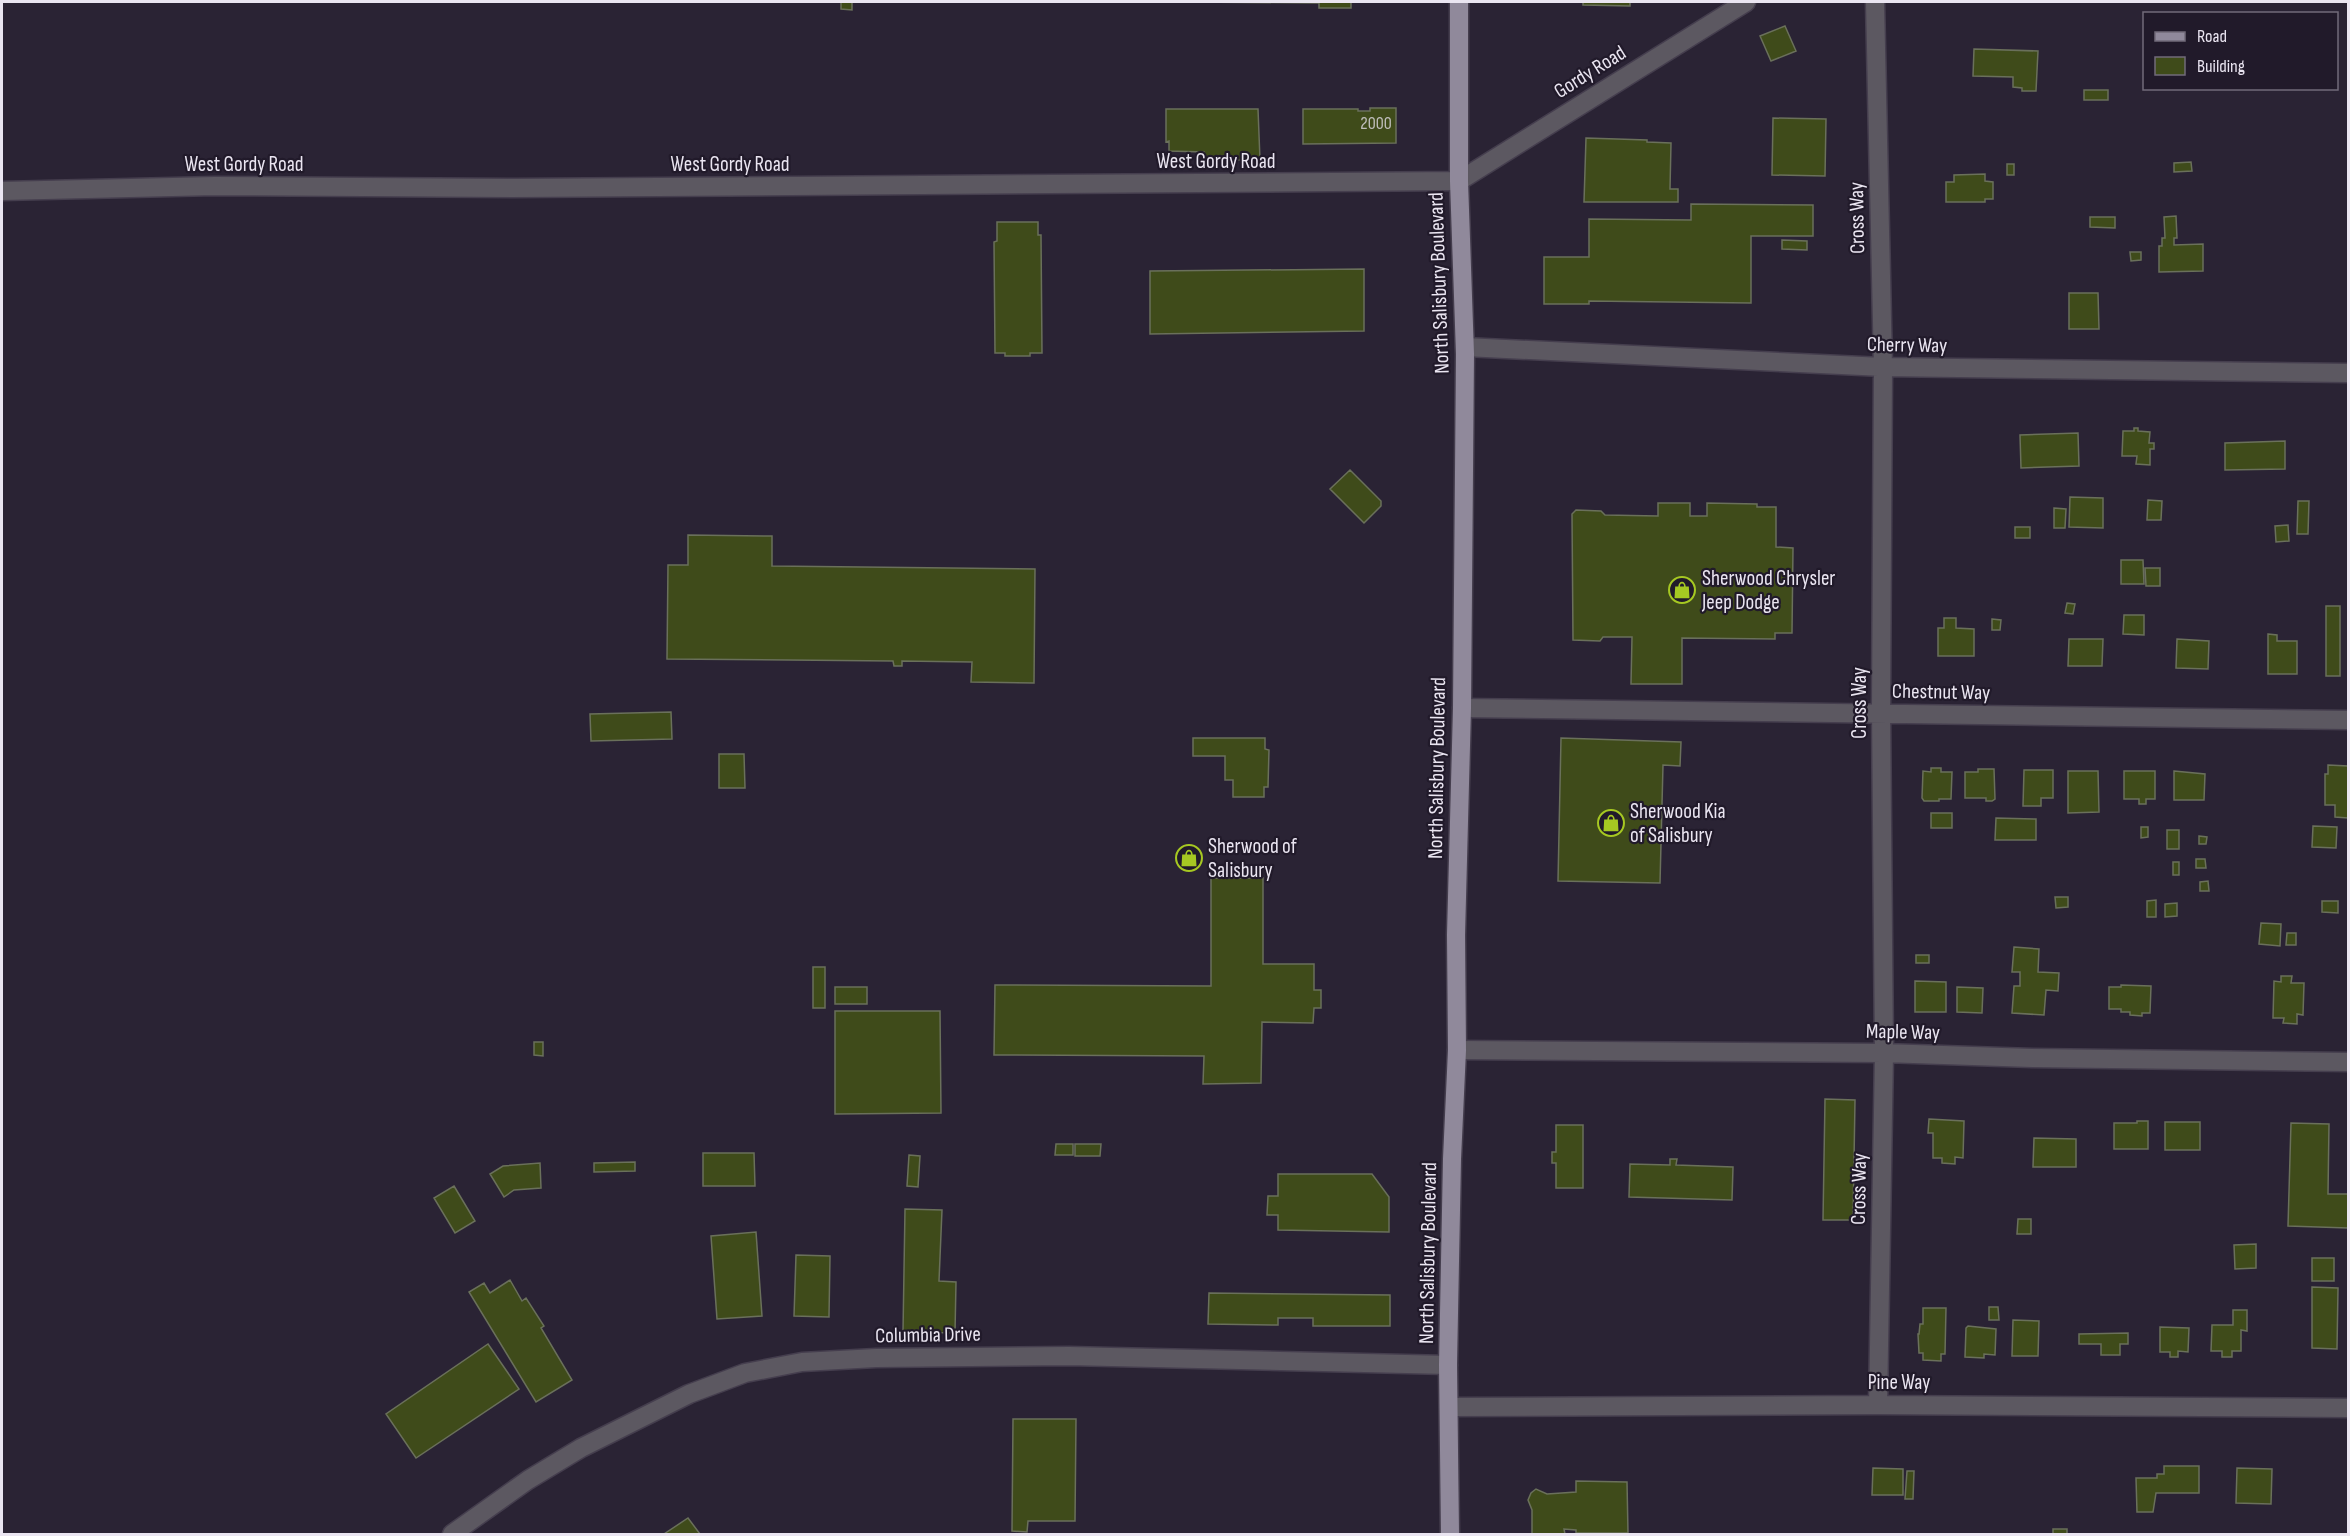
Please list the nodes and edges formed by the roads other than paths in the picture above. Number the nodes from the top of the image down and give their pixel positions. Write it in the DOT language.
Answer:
graph roads {
  1 [pos="1459,2"];
  2 [pos="1746,2"];
  3 [pos="1875,2"];
  4 [pos="1459,181"];
  5 [pos="2,191"];
  6 [pos="1465,347"];
  7 [pos="1883,367"];
  8 [pos="2349,373"];
  9 [pos="1462,708"];
  10 [pos="1881,714"];
  11 [pos="2349,720"];
  12 [pos="1457,1050"];
  13 [pos="1884,1053"];
  14 [pos="2349,1062"];
  15 [pos="1448,1365"];
  16 [pos="1878,1405"];
  17 [pos="1449,1407"];
  18 [pos="2349,1408"];
  19 [pos="460,1532"];
  20 [pos="1450,1534"];
  1 -- 4 [label="main road, North Salisbury Boulevard"];
  2 -- 4 [label="street, Gordy Road"];
  3 -- 7 [label="street, Cross Way"];
  4 -- 5 [label="street, West Gordy Road"];
  4 -- 6 [label="main road, North Salisbury Boulevard"];
  6 -- 7 [label="street, Cherry Way"];
  6 -- 9 [label="main road, North Salisbury Boulevard"];
  7 -- 8 [label="street, Cherry Way"];
  7 -- 10 [label="street, Cross Way"];
  9 -- 10 [label="street, Chestnut Way"];
  9 -- 12 [label="main road, North Salisbury Boulevard"];
  10 -- 11 [label="street, Chestnut Way"];
  10 -- 13 [label="street, Cross Way"];
  12 -- 13 [label="street, Maple Way"];
  12 -- 15 [label="main road, North Salisbury Boulevard"];
  13 -- 14 [label="street, Maple Way"];
  13 -- 16 [label="street, Cross Way"];
  15 -- 17 [label="main road, North Salisbury Boulevard"];
  15 -- 19 [label="street, Columbia Drive"];
  16 -- 17 [label="street, Pine Way"];
  16 -- 18 [label="street, Pine Way"];
  17 -- 20 [label="main road, North Salisbury Boulevard"];
}
